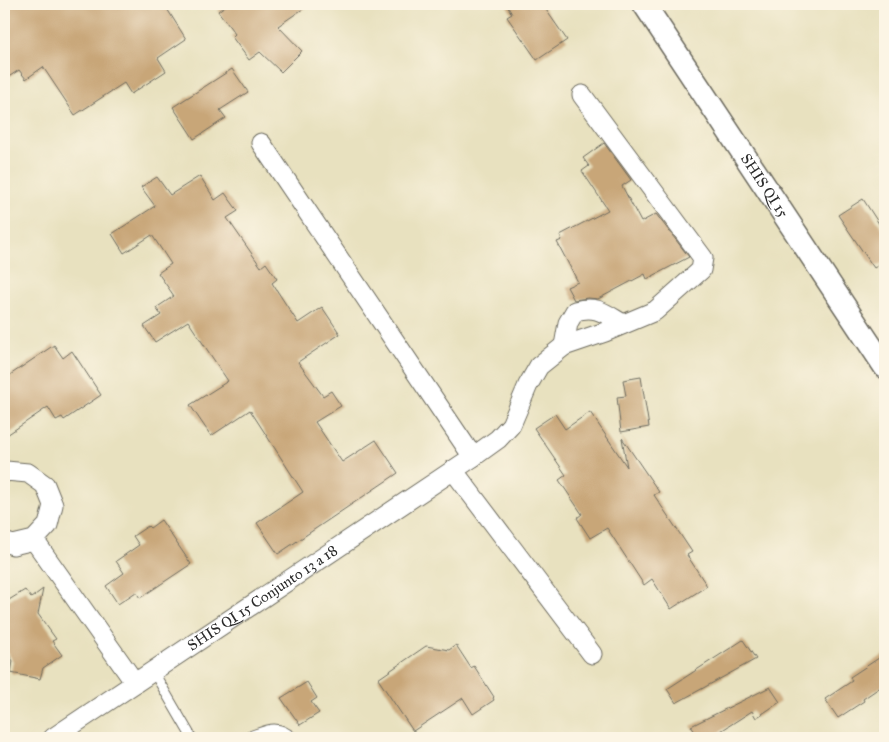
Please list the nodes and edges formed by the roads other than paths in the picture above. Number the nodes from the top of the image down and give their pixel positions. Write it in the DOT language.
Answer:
graph roads {
  1 [pos="644,4"];
  2 [pos="582,96"];
  3 [pos="261,143"];
  4 [pos="623,324"];
  5 [pos="564,346"];
  6 [pos="885,368"];
  7 [pos="473,457"];
  8 [pos="453,470"];
  9 [pos="4,473"];
  10 [pos="34,540"];
  11 [pos="4,542"];
  12 [pos="592,654"];
  13 [pos="153,671"];
  14 [pos="135,683"];
  15 [pos="53,738"];
  16 [pos="192,738"];
  17 [pos="244,738"];
  18 [pos="293,738"];
  1 -- 6 [label="street, SHIS QI 15"];
  2 -- 4 [label="street, SHIS QI 15 Conjunto 13 a 18"];
  3 -- 7 [label="street"];
  4 -- 5 [label="street, SHIS QI 15 Conjunto 13 a 18"];
  4 -- 5 [label="street"];
  5 -- 7 [label="street, SHIS QI 15 Conjunto 13 a 18"];
  7 -- 8 [label="street, SHIS QI 15 Conjunto 13 a 18"];
  8 -- 12 [label="street"];
  8 -- 13 [label="street, SHIS QI 15 Conjunto 13 a 18"];
  9 -- 10 [label="street"];
  10 -- 11 [label="street"];
  10 -- 14 [label="street"];
  13 -- 14 [label="street, SHIS QI 15 Conjunto 13 a 18"];
  13 -- 16 [label="lane"];
  14 -- 15 [label="street, SHIS QI 15 Conjunto 13 a 18"];
  17 -- 18 [label="lane"];
}
